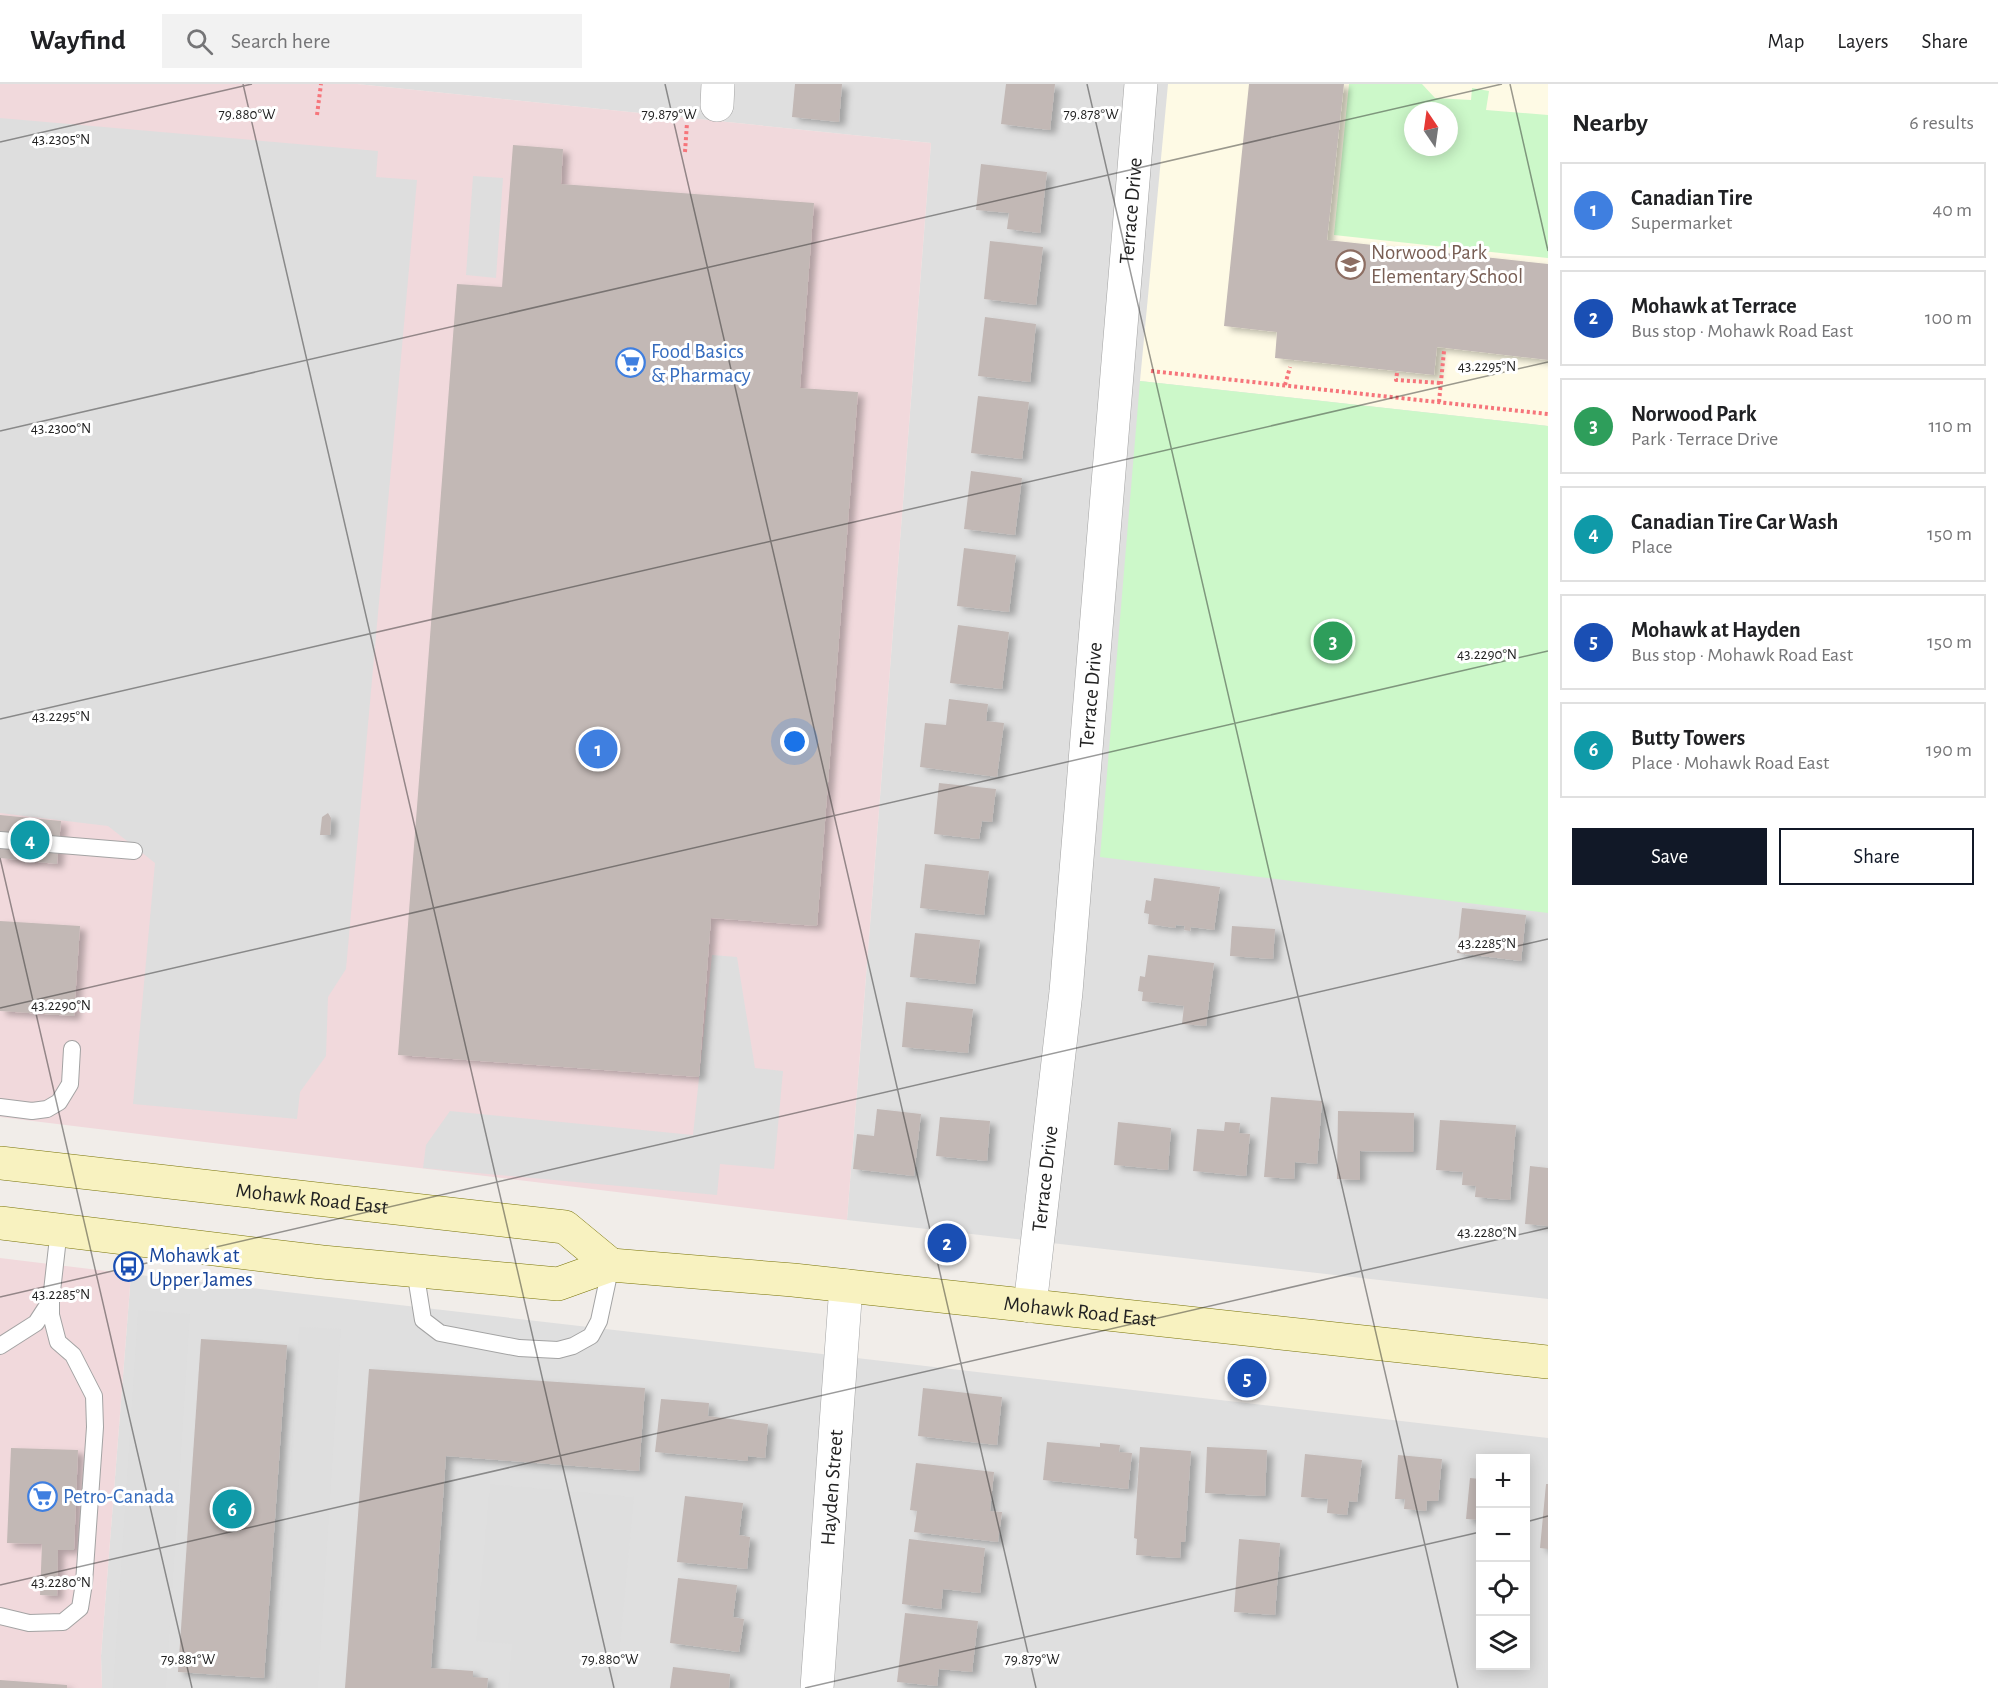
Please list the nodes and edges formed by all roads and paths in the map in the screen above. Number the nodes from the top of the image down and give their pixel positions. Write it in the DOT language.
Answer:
graph roads {
  1 [pos="321,84"];
  2 [pos="1141,84"];
  3 [pos="317,114"];
  4 [pos="1444,351"];
  5 [pos="1118,367"];
  6 [pos="1290,367"];
  7 [pos="1397,373"];
  8 [pos="1441,383"];
  9 [pos="1284,385"];
  10 [pos="1439,402"];
  11 [pos="1548,414"];
  12 [pos="0,840"];
  13 [pos="134,851"];
  14 [pos="72,1049"];
  15 [pos="0,1107"];
  16 [pos="0,1163"];
  17 [pos="0,1223"];
  18 [pos="59,1229"];
  19 [pos="611,1265"];
  20 [pos="415,1270"];
  21 [pos="846,1286"];
  22 [pos="51,1300"];
  23 [pos="1030,1306"];
  24 [pos="0,1346"];
  25 [pos="1548,1362"];
  26 [pos="0,1616"];
  27 [pos="817,1688"];
  1 -- 3 [label="path"];
  2 -- 5 [label="street, Terrace Drive"];
  4 -- 8 [label="path"];
  5 -- 9 [label="path"];
  5 -- 23 [label="street, Terrace Drive"];
  6 -- 9 [label="path"];
  7 -- 8 [label="path"];
  8 -- 10 [label="path"];
  9 -- 10 [label="path"];
  10 -- 11 [label="path"];
  12 -- 13 [label="lane"];
  14 -- 15 [label="lane"];
  16 -- 19 [label="main road, Mohawk Road East"];
  17 -- 18 [label="main road, Mohawk Road East"];
  18 -- 20 [label="main road, Mohawk Road East"];
  18 -- 22 [label="lane"];
  19 -- 20 [label="main road, Mohawk Road East"];
  19 -- 20 [label="lane"];
  19 -- 21 [label="main road, Mohawk Road East"];
  21 -- 23 [label="main road, Mohawk Road East"];
  21 -- 27 [label="street, Hayden Street"];
  22 -- 24 [label="lane"];
  22 -- 26 [label="lane"];
  23 -- 25 [label="main road, Mohawk Road East"];
}
